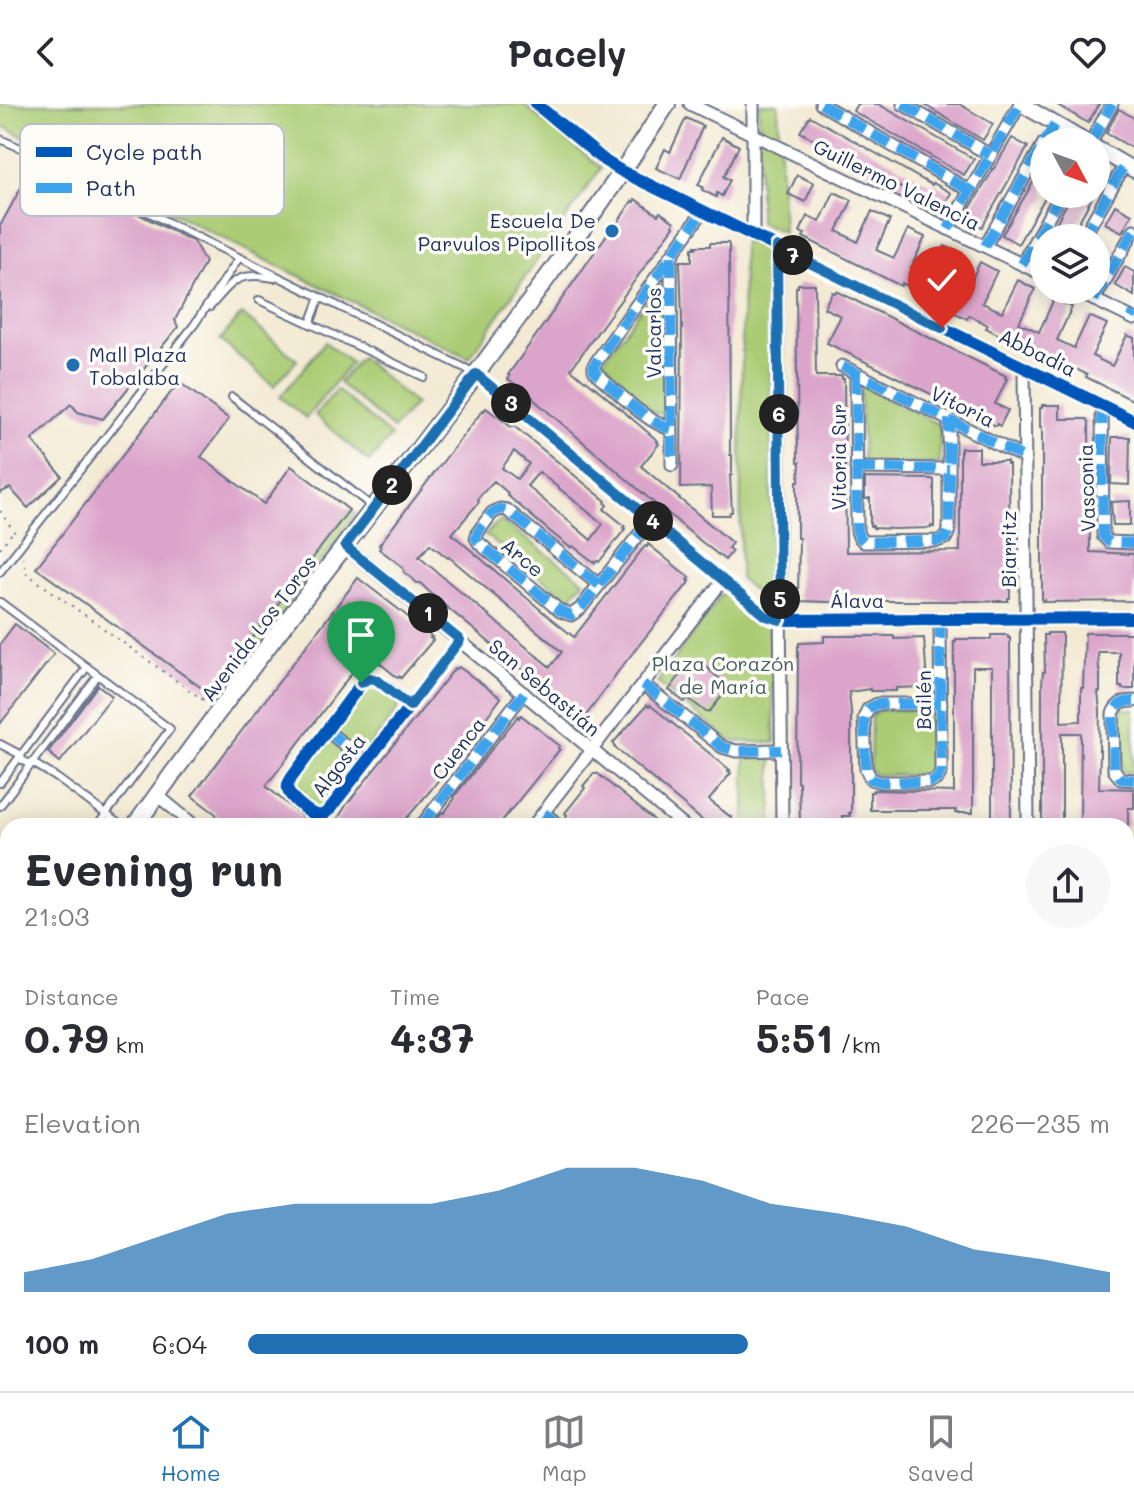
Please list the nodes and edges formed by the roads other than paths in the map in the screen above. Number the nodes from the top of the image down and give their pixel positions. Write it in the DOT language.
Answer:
graph roads {
  1 [pos="536,104"];
  2 [pos="667,104"];
  3 [pos="690,104"];
  4 [pos="753,104"];
  5 [pos="821,104"];
  6 [pos="903,104"];
  7 [pos="1020,104"];
  8 [pos="1112,104"];
  9 [pos="1055,124"];
  10 [pos="1053,128"];
  11 [pos="1062,128"];
  12 [pos="1097,128"];
  13 [pos="753,134"];
  14 [pos="0,139"];
  15 [pos="20,148"];
  16 [pos="990,155"];
  17 [pos="1110,156"];
  18 [pos="1030,167"];
  19 [pos="1130,167"];
  20 [pos="623,172"];
  21 [pos="970,191"];
  22 [pos="1053,208"];
  23 [pos="703,211"];
  24 [pos="157,216"];
  25 [pos="1092,224"];
  26 [pos="948,229"];
  27 [pos="1134,230"];
  28 [pos="753,236"];
  29 [pos="985,246"];
  30 [pos="777,247"];
  31 [pos="671,256"];
  32 [pos="239,258"];
  33 [pos="1022,264"];
  34 [pos="1030,268"];
  35 [pos="1110,272"];
  36 [pos="283,279"];
  37 [pos="320,297"];
  38 [pos="259,300"];
  39 [pos="1103,304"];
  40 [pos="1133,317"];
  41 [pos="310,324"];
  42 [pos="194,325"];
  43 [pos="842,366"];
  44 [pos="1024,368"];
  45 [pos="856,373"];
  46 [pos="476,374"];
  47 [pos="424,377"];
  48 [pos="232,397"];
  49 [pos="1102,405"];
  50 [pos="949,419"];
  51 [pos="1134,421"];
  52 [pos="671,429"];
  53 [pos="1025,458"];
  54 [pos="672,465"];
  55 [pos="856,468"];
  56 [pos="949,469"];
  57 [pos="374,508"];
  58 [pos="651,520"];
  59 [pos="1134,543"];
  60 [pos="345,546"];
  61 [pos="0,572"];
  62 [pos="723,580"];
  63 [pos="599,585"];
  64 [pos="0,602"];
  65 [pos="1134,618"];
  66 [pos="940,619"];
  67 [pos="1026,619"];
  68 [pos="780,620"];
  69 [pos="460,640"];
  70 [pos="87,667"];
  71 [pos="98,675"];
  72 [pos="643,684"];
  73 [pos="524,693"];
  74 [pos="1134,701"];
  75 [pos="941,704"];
  76 [pos="410,706"];
  77 [pos="326,730"];
  78 [pos="0,744"];
  79 [pos="592,750"];
  80 [pos="781,750"];
  81 [pos="21,755"];
  82 [pos="366,762"];
  83 [pos="33,763"];
  84 [pos="1134,780"];
  85 [pos="0,783"];
  86 [pos="157,795"];
  87 [pos="0,806"];
  88 [pos="544,813"];
  89 [pos="106,814"];
  90 [pos="103,818"];
  91 [pos="111,818"];
  92 [pos="141,818"];
  93 [pos="185,818"];
  94 [pos="427,818"];
  95 [pos="540,818"];
  96 [pos="550,818"];
  97 [pos="674,818"];
  98 [pos="782,818"];
  99 [pos="1028,818"];
  1 -- 20 [label="street, Abbadia"];
  2 -- 20 [label="main road, Avenida Los Toros"];
  3 -- 13 [label="street, Guillermo Valencia"];
  4 -- 13 [label="street"];
  5 -- 21 [label="street"];
  6 -- 16 [label="street"];
  7 -- 9 [label="street"];
  7 -- 16 [label="street"];
  8 -- 12 [label="street"];
  9 -- 10 [label="street"];
  9 -- 11 [label="street"];
  13 -- 26 [label="street, Guillermo Valencia"];
  13 -- 28 [label="street"];
  14 -- 15 [label="lane"];
  16 -- 21 [label="street"];
  17 -- 19 [label="street"];
  18 -- 29 [label="street"];
  19 -- 25 [label="street"];
  20 -- 23 [label="street, Abbadia"];
  20 -- 46 [label="main road, Avenida Los Toros"];
  21 -- 26 [label="street"];
  22 -- 33 [label="street"];
  23 -- 28 [label="street, Abbadia"];
  23 -- 31 [label="street"];
  24 -- 32 [label="lane"];
  26 -- 29 [label="street, Guillermo Valencia"];
  27 -- 35 [label="street"];
  28 -- 30 [label="street, Abbadia"];
  29 -- 33 [label="street, Guillermo Valencia"];
  30 -- 44 [label="street, Abbadia"];
  30 -- 68 [label="street"];
  31 -- 52 [label="street, Valcarlos"];
  31 -- 52 [label="street"];
  32 -- 36 [label="lane"];
  32 -- 42 [label="lane"];
  33 -- 34 [label="street, Guillermo Valencia"];
  36 -- 37 [label="lane"];
  36 -- 42 [label="lane"];
  37 -- 41 [label="lane"];
  37 -- 46 [label="lane"];
  38 -- 41 [label="lane"];
  39 -- 40 [label="street"];
  41 -- 47 [label="lane"];
  42 -- 61 [label="lane"];
  43 -- 45 [label="street, Vitoria"];
  44 -- 49 [label="street, Abbadia"];
  44 -- 53 [label="street, Biarritz"];
  45 -- 50 [label="street, Vitoria"];
  45 -- 55 [label="street, Vitoria Sur"];
  46 -- 57 [label="main road, Avenida Los Toros"];
  46 -- 58 [label="street"];
  48 -- 57 [label="lane"];
  49 -- 51 [label="street, Abbadia"];
  49 -- 59 [label="street, Vasconia"];
  50 -- 53 [label="street, Vitoria"];
  50 -- 56 [label="street"];
  52 -- 54 [label="street, Valcarlos"];
  53 -- 67 [label="street, Biarritz"];
  55 -- 56 [label="street"];
  55 -- 56 [label="street, Vitoria Sur"];
  57 -- 60 [label="main road, Avenida Los Toros"];
  58 -- 62 [label="street"];
  58 -- 63 [label="street, Arce"];
  60 -- 69 [label="street, San Sebastián"];
  60 -- 86 [label="main road, Avenida Los Toros"];
  62 -- 68 [label="street"];
  62 -- 72 [label="street"];
  63 -- 63 [label="street, Arce"];
  64 -- 70 [label="lane"];
  65 -- 67 [label="street, Álava"];
  66 -- 67 [label="street, Álava"];
  66 -- 68 [label="street, Álava"];
  66 -- 75 [label="street, Bailén"];
  67 -- 99 [label="street, Biarritz"];
  68 -- 80 [label="street"];
  69 -- 73 [label="street, San Sebastián"];
  69 -- 76 [label="street, Algosta"];
  70 -- 71 [label="lane"];
  70 -- 81 [label="lane"];
  71 -- 83 [label="lane"];
  71 -- 89 [label="lane"];
  72 -- 79 [label="street"];
  72 -- 80 [label="street"];
  73 -- 79 [label="street, San Sebastián"];
  73 -- 94 [label="street, Cuenca"];
  74 -- 84 [label="street"];
  75 -- 75 [label="street, Bailén"];
  76 -- 77 [label="street, Algosta"];
  76 -- 82 [label="street, Algosta"];
  77 -- 82 [label="street"];
  77 -- 82 [label="street, Algosta"];
  78 -- 81 [label="lane"];
  79 -- 88 [label="street"];
  79 -- 97 [label="street, San Sebastián"];
  80 -- 98 [label="street"];
  81 -- 83 [label="lane"];
  81 -- 85 [label="lane"];
  83 -- 87 [label="lane"];
  83 -- 89 [label="lane"];
  86 -- 92 [label="main road, Avenida Los Toros"];
  86 -- 93 [label="street"];
  88 -- 95 [label="street"];
  88 -- 96 [label="street"];
  89 -- 90 [label="lane"];
  89 -- 91 [label="lane"];
}
